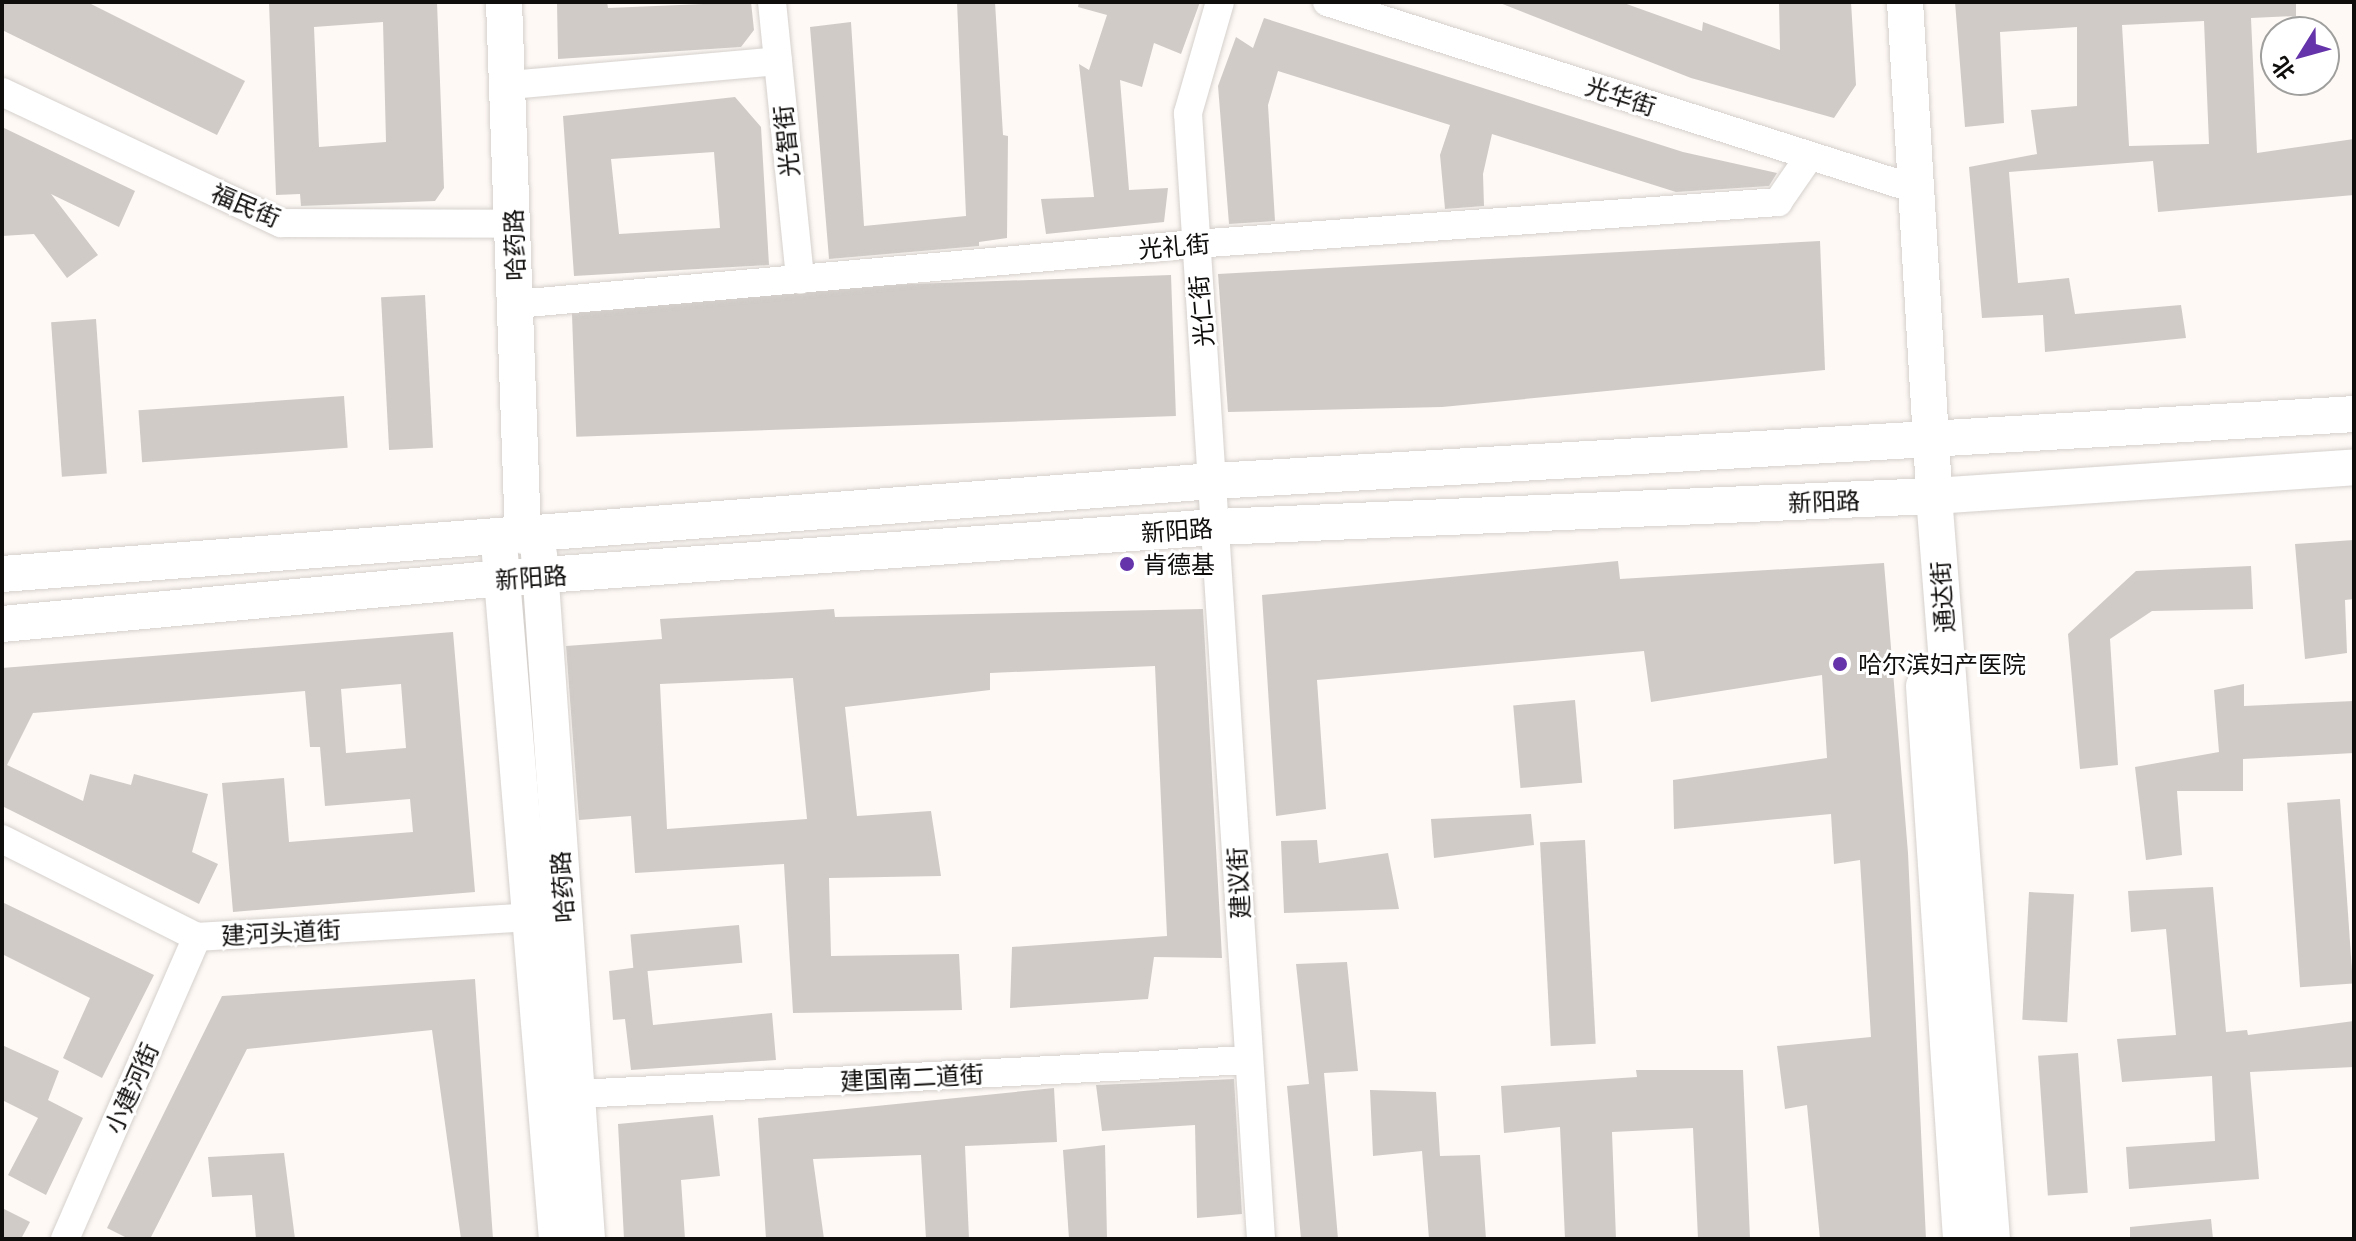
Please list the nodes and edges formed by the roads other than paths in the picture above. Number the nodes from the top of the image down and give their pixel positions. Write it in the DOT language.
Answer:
graph roads {
  1 [pos="504,2"];
  2 [pos="772,2"];
  3 [pos="1220,2"];
  4 [pos="1327,2"];
  5 [pos="1881,2"];
  6 [pos="1905,2"];
  7 [pos="778,61"];
  8 [pos="510,85"];
  9 [pos="2,92"];
  10 [pos="1809,157"];
  11 [pos="1904,185"];
  12 [pos="512,224"];
  13 [pos="1195,244"];
  14 [pos="800,280"];
  15 [pos="516,304"];
  16 [pos="2354,414"];
  17 [pos="1920,442"];
  18 [pos="2354,467"];
  19 [pos="1214,481"];
  20 [pos="1923,496"];
  21 [pos="1217,527"];
  22 [pos="520,536"];
  23 [pos="2,574"];
  24 [pos="541,577"];
  25 [pos="503,578"];
  26 [pos="5,630"];
  27 [pos="2,839"];
  28 [pos="534,917"];
  29 [pos="197,937"];
  30 [pos="1248,1060"];
  31 [pos="577,1094"];
  32 [pos="65,1239"];
  33 [pos="557,1239"];
  34 [pos="587,1239"];
  35 [pos="1261,1239"];
  36 [pos="1961,1239"];
  37 [pos="1992,1239"];
  1 -- 8 [label="main road, 哈药路"];
  2 -- 7 [label="street, 光智街"];
  3 -- 13 [label="street, 光仁街"];
  4 -- 10 [label="street, 光华街"];
  5 -- 11 [label="main road, 通达街"];
  6 -- 11 [label="main road, 通达街"];
  7 -- 8 [label="street"];
  7 -- 14 [label="street, 光智街"];
  8 -- 12 [label="main road, 哈药路"];
  9 -- 12 [label="street, 福民街"];
  10 -- 11 [label="street, 光华街"];
  10 -- 13 [label="street, 光礼街"];
  11 -- 17 [label="main road, 通达街"];
  12 -- 15 [label="main road, 哈药路"];
  13 -- 14 [label="street, 光礼街"];
  13 -- 19 [label="street, 光仁街"];
  14 -- 15 [label="street, 光礼街"];
  15 -- 22 [label="main road, 哈药路"];
  16 -- 17 [label="main road, 新阳路"];
  17 -- 19 [label="main road, 新阳路"];
  17 -- 20 [label="main road, 通达街"];
  18 -- 20 [label="main road, 新阳路"];
  19 -- 21 [label="street, 光仁街"];
  19 -- 22 [label="main road, 新阳路"];
  20 -- 21 [label="main road, 新阳路"];
  20 -- 36 [label="main road, 通达街"];
  20 -- 37 [label="main road, 通达街"];
  21 -- 24 [label="main road, 新阳路"];
  21 -- 30 [label="street, 建议街"];
  22 -- 23 [label="main road, 新阳路"];
  22 -- 24 [label="main road, 哈药路"];
  22 -- 25 [label="main road, 哈药路"];
  24 -- 25 [label="main road, 新阳路"];
  24 -- 31 [label="main road, 哈药路"];
  25 -- 26 [label="main road, 新阳路"];
  25 -- 28 [label="main road, 哈药路"];
  27 -- 29 [label="street, 建河头道街"];
  28 -- 29 [label="street, 建河头道街"];
  28 -- 33 [label="main road, 哈药路"];
  29 -- 32 [label="street, 小建河街"];
  30 -- 31 [label="street, 建国南二道街"];
  30 -- 35 [label="street, 建议街"];
  31 -- 34 [label="main road, 哈药路"];
}
